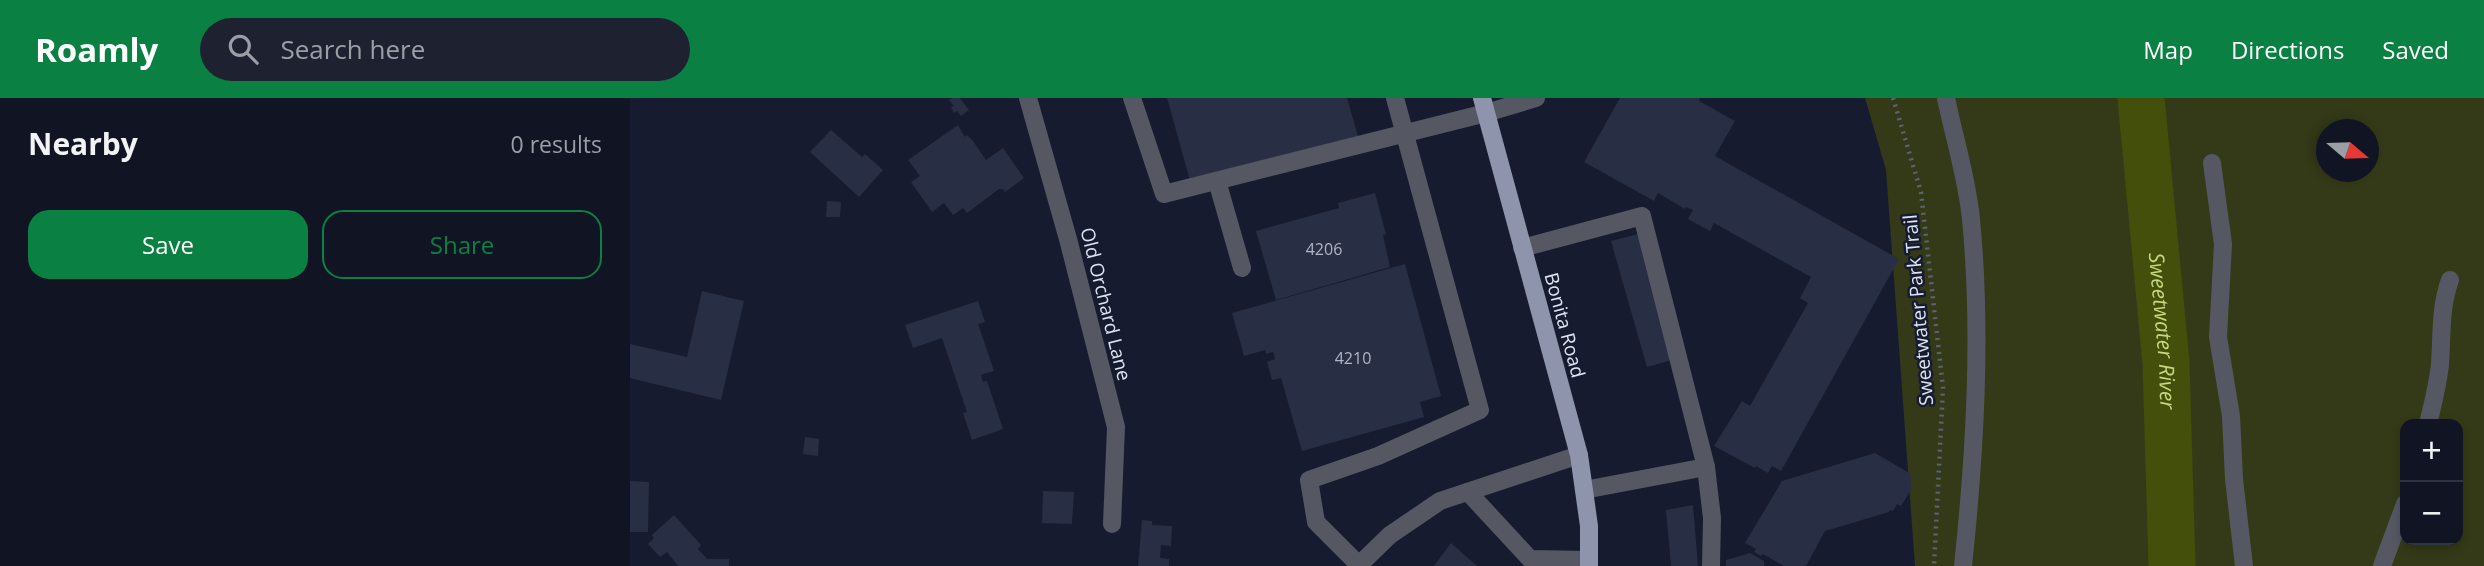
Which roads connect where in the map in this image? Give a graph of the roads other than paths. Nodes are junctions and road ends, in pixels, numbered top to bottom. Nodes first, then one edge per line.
1 (1028, 98) edge
2 (1132, 98) edge
3 (1395, 98) edge
4 (1535, 98) edge
5 (1946, 98) edge
6 (1484, 106) edge
7 (1405, 133) junction
8 (2212, 163) dead end
9 (1217, 181) junction
10 (1522, 248) junction
11 (1242, 268) dead end
12 (2450, 280) dead end
13 (2429, 419) edge
14 (1579, 454) junction
15 (1706, 467) junction
16 (1584, 490) junction
17 (1468, 492) junction
18 (2400, 517) edge
19 (1112, 524) dead end
20 (1589, 563) edge
21 (1359, 565) edge
22 (1711, 566) edge
23 (1963, 566) edge
24 (2244, 566) edge
25 (2382, 566) edge

1 - 19 street, Old Orchard Lane
2 - 9 street
3 - 7 street
4 - 6 street
5 - 23 street
6 - 7 street
6 - 10 main road, Bonita Road
7 - 9 street
7 - 21 street
8 - 24 street
9 - 11 street
10 - 14 main road, Bonita Road
10 - 15 street
12 - 13 street
14 - 16 main road, Bonita Road
14 - 17 street
15 - 16 street
15 - 22 street
16 - 20 main road, Bonita Road
17 - 20 street
17 - 21 street
18 - 25 street

